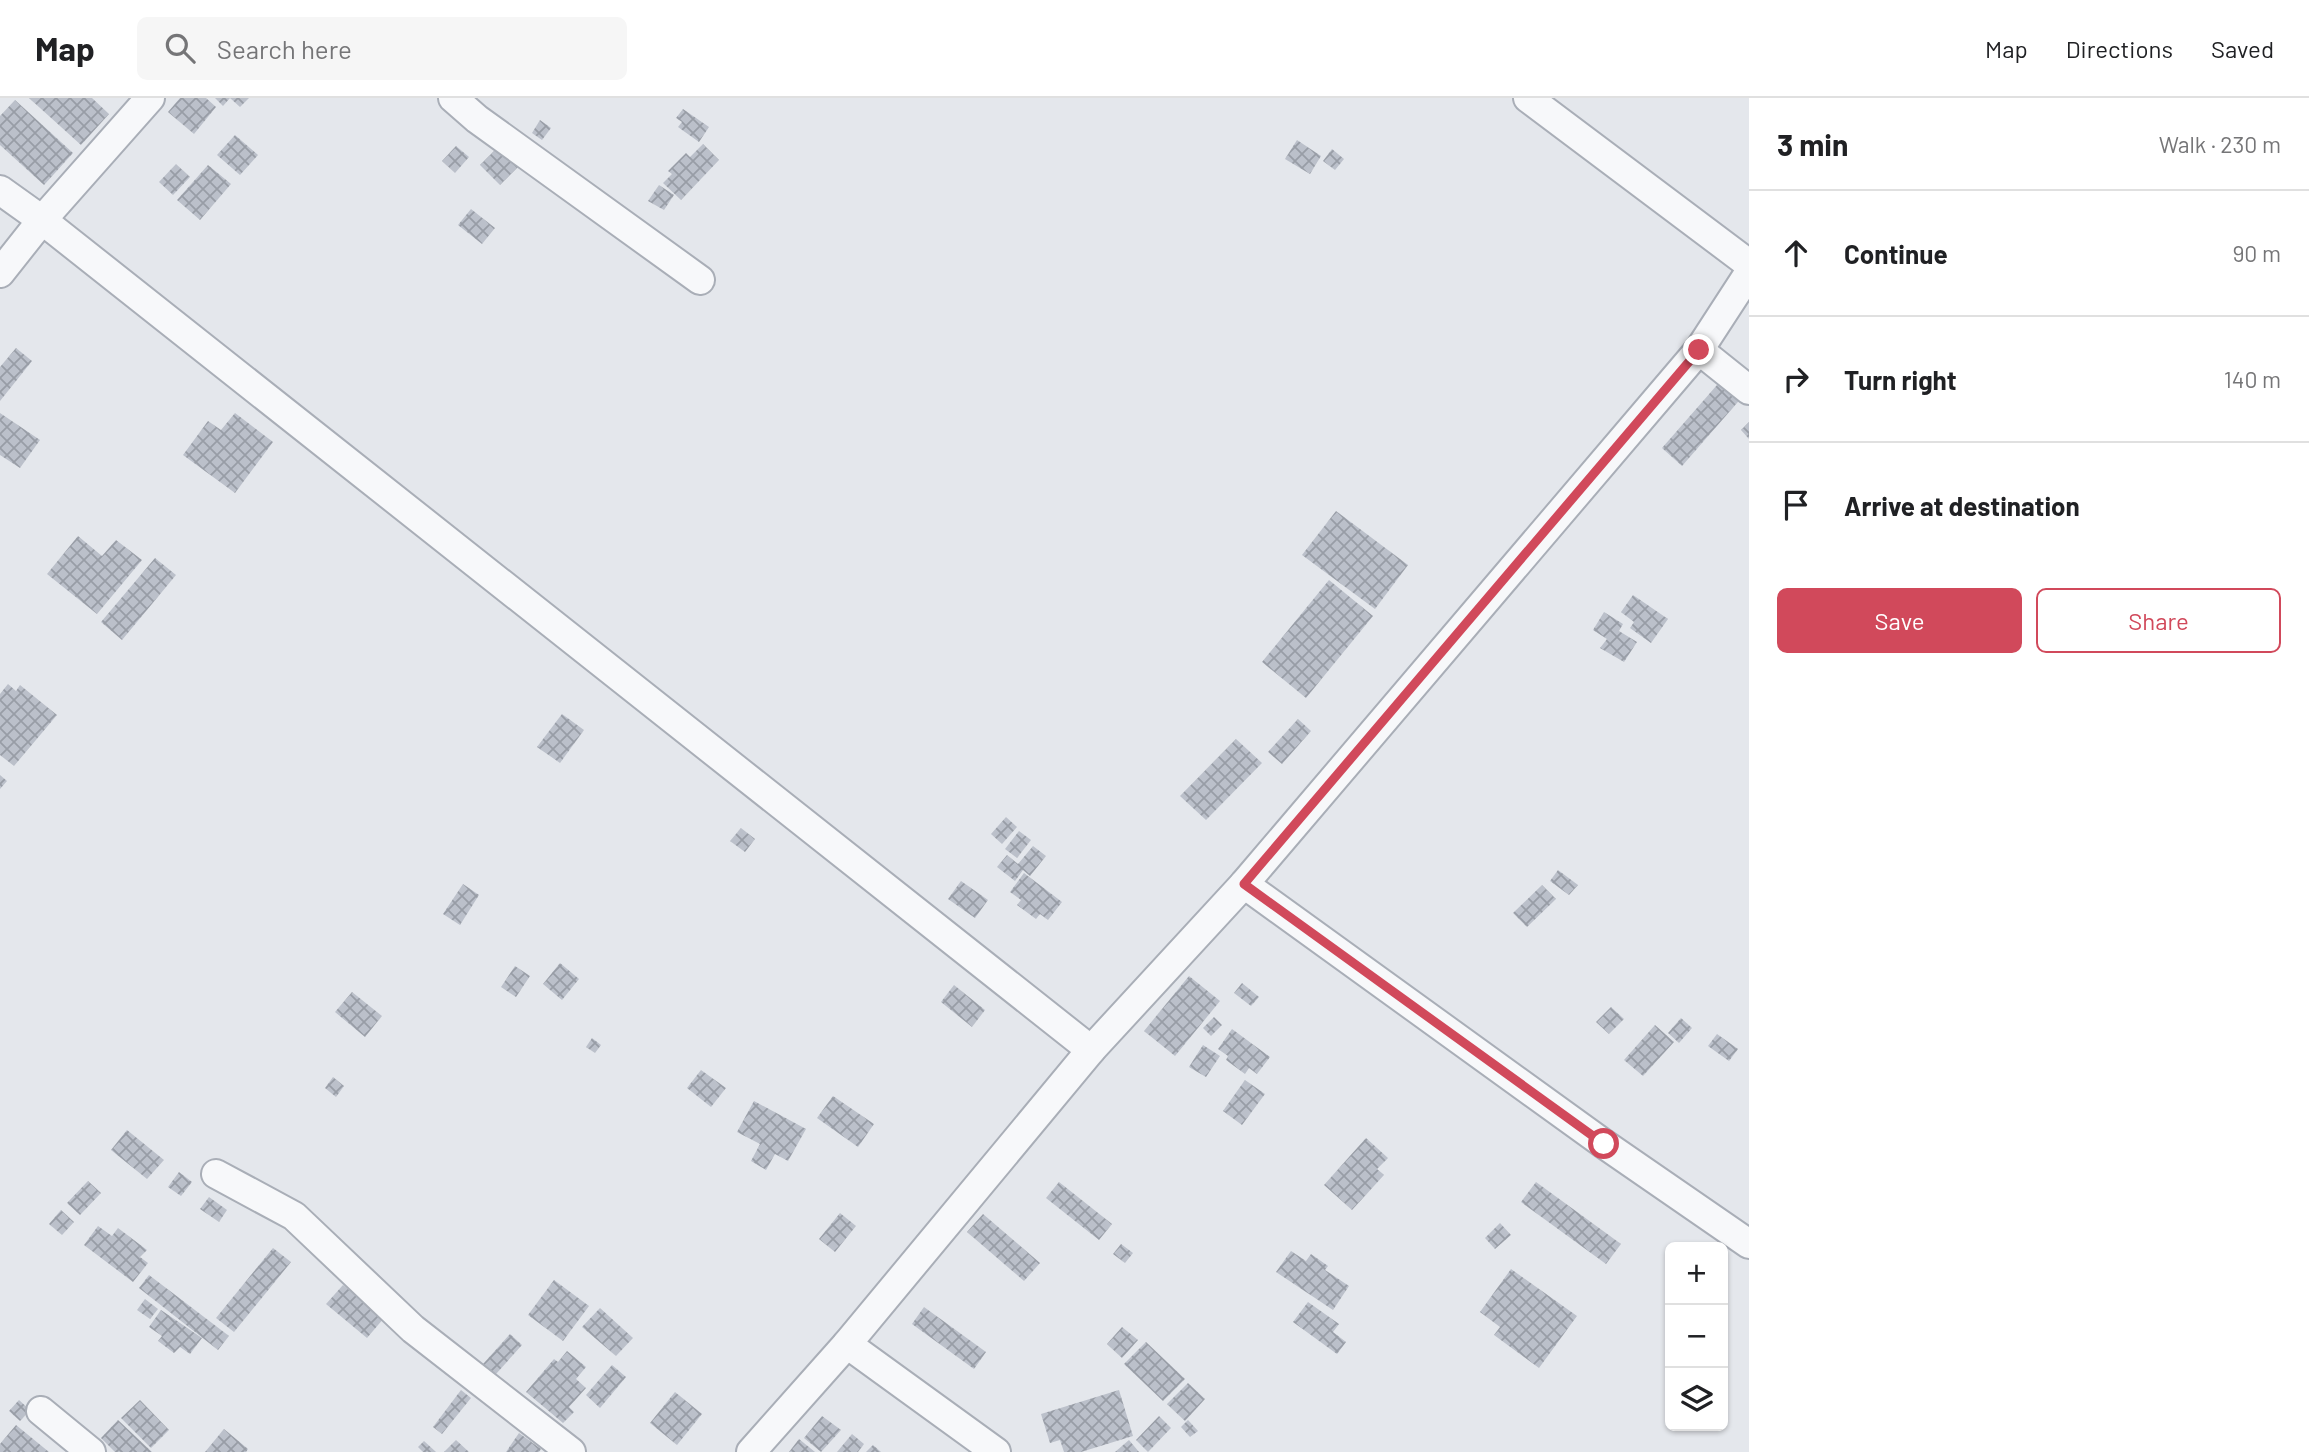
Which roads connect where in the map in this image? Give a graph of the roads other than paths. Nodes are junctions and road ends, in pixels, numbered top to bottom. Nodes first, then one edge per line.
1 (150, 98) edge
2 (453, 98) edge
3 (1528, 98) edge
4 (0, 190) edge
5 (42, 220) junction
6 (1749, 264) edge
7 (0, 273) edge
8 (1749, 273) edge
9 (700, 280) dead end
10 (1699, 350) junction
11 (1749, 390) edge
12 (1244, 884) junction
13 (1091, 1050) junction
14 (216, 1174) dead end
15 (1749, 1244) edge
16 (847, 1343) junction
17 (41, 1411) dead end
18 (90, 1452) edge
19 (571, 1452) edge
20 (751, 1452) edge
21 (996, 1452) edge

1 - 5 street
2 - 9 street
3 - 6 street
4 - 5 street
5 - 7 street
5 - 13 street
8 - 10 street
10 - 11 street
10 - 12 street
12 - 13 street
12 - 15 street
13 - 16 street
14 - 19 street
16 - 20 street
16 - 21 street
17 - 18 street

